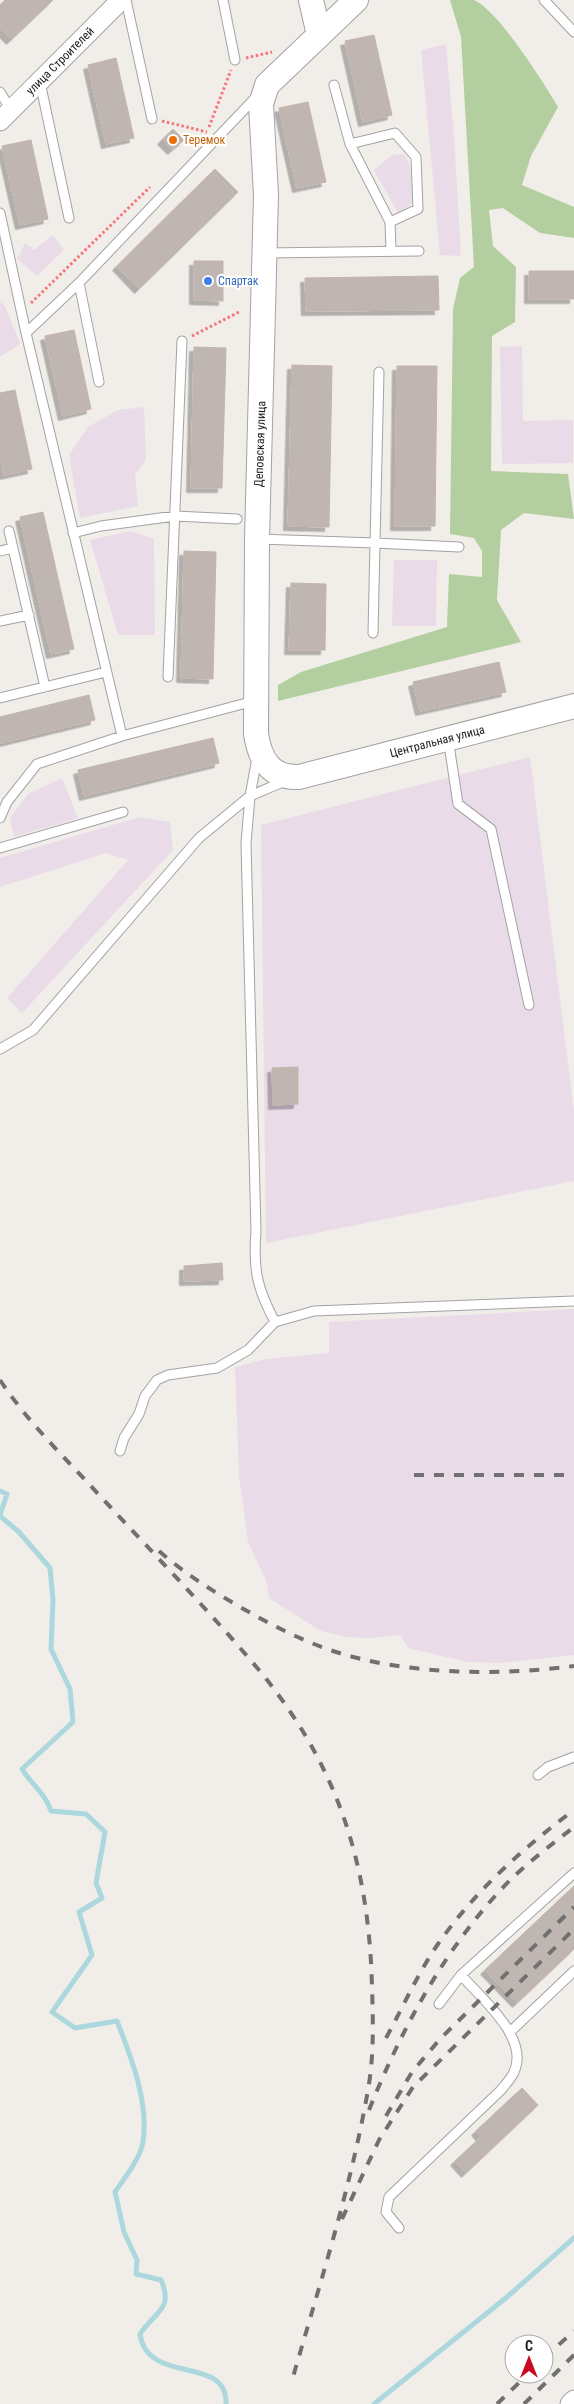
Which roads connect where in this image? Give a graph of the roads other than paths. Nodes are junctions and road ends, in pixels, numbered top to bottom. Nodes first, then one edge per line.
1 (121, 0) edge
2 (126, 0) edge
3 (223, 0) edge
4 (311, 0) edge
5 (356, 0) edge
6 (544, 0) edge
7 (574, 32) edge
8 (319, 35) junction
9 (235, 60) road end
10 (40, 81) junction
11 (267, 85) junction
12 (334, 85) dead end
13 (0, 92) edge
14 (5, 116) edge
15 (152, 119) road end
16 (350, 144) junction
17 (0, 213) edge
18 (69, 218) dead end
19 (390, 222) junction
20 (391, 251) junction
21 (419, 251) dead end
22 (264, 253) junction
23 (79, 283) junction
24 (26, 333) junction
25 (182, 341) road end
26 (379, 372) dead end
27 (100, 382) dead end
28 (175, 516) junction
29 (237, 519) dead end
30 (9, 531) dead end
31 (74, 533) junction
32 (257, 539) junction
33 (375, 543) junction
34 (459, 547) dead end
35 (13, 548) junction
36 (0, 551) edge
37 (29, 615) junction
38 (0, 621) edge
39 (373, 633) dead end
40 (106, 672) junction
41 (168, 676) dead end
42 (45, 687) junction
43 (0, 698) edge
44 (257, 700) junction
45 (574, 706) edge
46 (122, 736) junction
47 (448, 738) junction
48 (258, 747) junction
49 (300, 777) junction
50 (250, 796) junction
51 (123, 812) dead end
52 (0, 818) edge
53 (0, 848) edge
54 (529, 1005) dead end
55 (0, 1049) edge
56 (574, 1301) edge
57 (275, 1322) junction
58 (120, 1451) dead end
59 (574, 1757) edge
60 (538, 1774) dead end
61 (574, 1873) edge
62 (574, 1971) edge
63 (461, 1975) junction
64 (439, 2004) dead end
65 (511, 2031) junction
66 (399, 2228) dead end
67 (574, 2400) edge
68 (570, 2404) edge

1 - 10 street, улица Строителей
2 - 15 lane
3 - 9 lane
4 - 8 street
5 - 8 street
6 - 7 lane
8 - 11 street
10 - 14 street, улица Строителей
10 - 18 lane
11 - 22 street, Деповская улица
11 - 23 lane
12 - 16 lane
13 - 14 lane
16 - 19 lane
16 - 19 lane
17 - 24 lane
19 - 20 lane
20 - 21 lane
20 - 22 lane
22 - 32 street, Деповская улица
23 - 24 lane
23 - 27 lane
24 - 31 lane
25 - 28 lane
26 - 33 lane
28 - 29 lane
28 - 31 lane
28 - 41 lane
30 - 35 lane
31 - 40 lane
32 - 33 lane
32 - 44 street, Деповская улица
33 - 34 lane
33 - 39 lane
35 - 36 lane
35 - 37 lane
37 - 38 lane
37 - 42 lane
40 - 42 lane
40 - 46 lane
42 - 43 lane
44 - 46 lane
44 - 48 street, Деповская улица
45 - 47 street, Центральная улица
46 - 52 lane
47 - 49 street, Центральная улица
47 - 54 lane
48 - 49 street
48 - 50 lane
49 - 50 lane
50 - 55 lane
50 - 57 lane
51 - 53 lane
56 - 57 lane
57 - 58 lane
59 - 60 lane
61 - 63 lane
62 - 65 lane
63 - 64 lane
63 - 65 lane
65 - 66 lane
67 - 68 street

